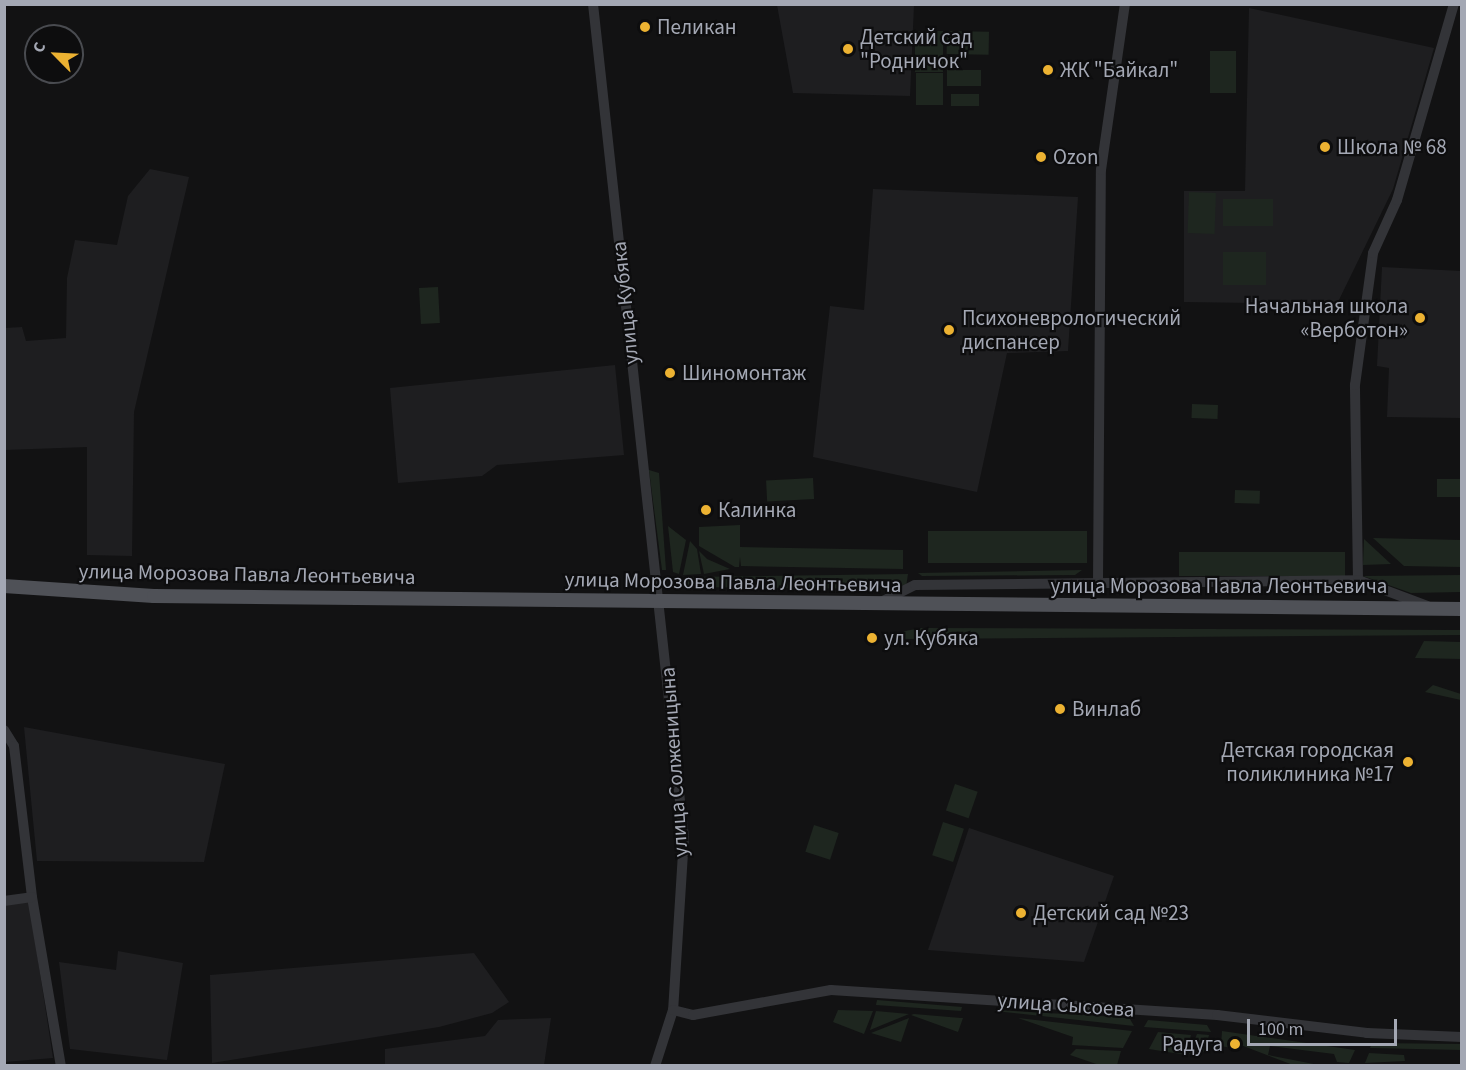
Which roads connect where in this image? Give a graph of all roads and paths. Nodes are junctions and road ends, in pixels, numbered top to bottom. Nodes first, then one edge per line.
1 (593, 4) edge
2 (1125, 4) edge
3 (1454, 4) edge
4 (1358, 580) junction
5 (1098, 582) junction
6 (4, 585) edge
7 (659, 601) junction
8 (876, 605) junction
9 (1433, 608) junction
10 (1461, 609) edge
11 (4, 730) edge
12 (32, 897) junction
13 (4, 901) edge
14 (673, 1010) junction
15 (1461, 1036) edge
16 (61, 1065) edge
17 (655, 1065) edge

1 - 7 street, улица Кубяка
2 - 5 street
3 - 4 street
4 - 5 street
4 - 9 street
5 - 8 street
6 - 7 main road, улица Морозова Павла Леонтьевича
7 - 8 main road, улица Морозова Павла Леонтьевича
7 - 14 street, улица Солженицына
8 - 9 main road, улица Морозова Павла Леонтьевича
9 - 10 main road, улица Морозова Павла Леонтьевича
11 - 12 street
12 - 13 street
12 - 16 street
14 - 15 street, улица Сысоева
14 - 17 street, улица Солженицына

